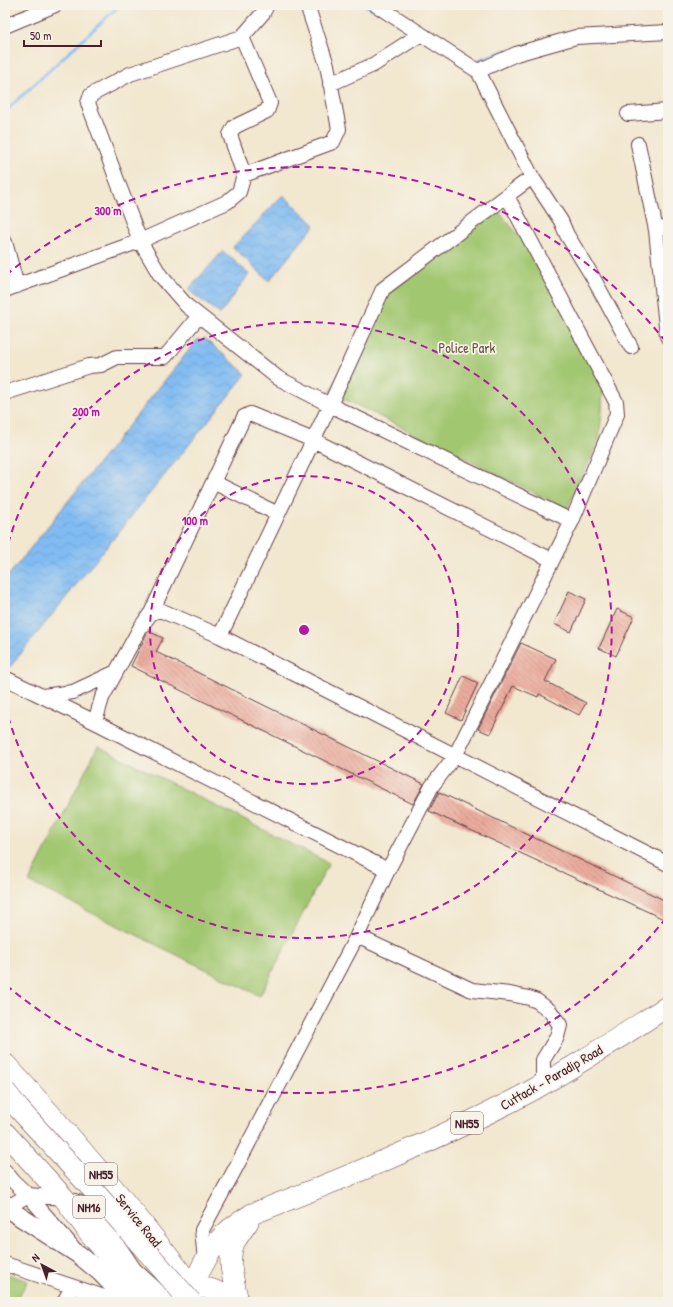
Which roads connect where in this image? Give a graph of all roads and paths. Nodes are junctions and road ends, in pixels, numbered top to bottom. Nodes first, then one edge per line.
1 (55, 5) edge
2 (267, 5) edge
3 (307, 5) edge
4 (379, 6) edge
5 (5, 26) edge
6 (668, 32) edge
7 (421, 34) junction
8 (242, 37) junction
9 (478, 70) junction
10 (330, 84) junction
11 (668, 111) edge
12 (628, 114) dead end
13 (638, 144) dead end
14 (244, 175) junction
15 (532, 177) junction
16 (507, 196) junction
17 (662, 229) edge
18 (140, 241) junction
19 (5, 242) edge
20 (11, 288) edge
21 (665, 290) edge
22 (199, 316) junction
23 (667, 336) dead end
24 (631, 347) dead end
25 (5, 393) edge
26 (330, 404) junction
27 (313, 440) junction
28 (213, 482) junction
29 (278, 514) junction
30 (572, 521) junction
31 (552, 560) junction
32 (151, 613) junction
33 (220, 636) junction
34 (116, 672) junction
35 (5, 678) edge
36 (43, 696) junction
37 (95, 722) junction
38 (455, 756) junction
39 (668, 864) edge
40 (388, 870) junction
41 (357, 936) junction
42 (668, 1006) edge
43 (5, 1064) edge
44 (543, 1083) junction
45 (5, 1091) edge
46 (5, 1113) edge
47 (5, 1133) edge
48 (5, 1171) edge
49 (28, 1194) junction
50 (64, 1198) junction
51 (5, 1206) edge
52 (252, 1214) junction
53 (78, 1254) junction
54 (205, 1260) junction
55 (5, 1264) edge
56 (72, 1287) junction
57 (191, 1295) edge
58 (169, 1301) edge
59 (64, 1302) edge
60 (119, 1302) edge
61 (129, 1302) edge
62 (147, 1302) edge
63 (232, 1302) edge
64 (238, 1302) edge

1 - 5 street
2 - 8 street
3 - 10 street
4 - 7 street
6 - 9 street
7 - 9 street
7 - 10 street
8 - 14 street
8 - 18 street
9 - 15 street
10 - 14 street
11 - 12 street
13 - 17 street
14 - 18 street
15 - 16 street
15 - 24 street
16 - 26 street
16 - 30 street
17 - 21 street
18 - 20 street
18 - 22 street
19 - 20 street
21 - 23 street
22 - 25 street
22 - 26 street
26 - 27 street
26 - 30 street
27 - 28 street
27 - 29 street
27 - 31 street
28 - 29 street
28 - 32 street
29 - 33 street
30 - 31 street
31 - 38 street
32 - 33 street
32 - 34 street
33 - 38 street
34 - 36 street
34 - 37 street
35 - 36 street
36 - 37 street
37 - 40 street
38 - 39 street
38 - 40 street
40 - 41 street
41 - 44 street
41 - 54 street
42 - 44 highway, Cuttack - Paradip Road / NH55
43 - 57 highway, Service Road / NH55
44 - 52 highway, Cuttack - Paradip Road / NH55
45 - 57 highway, NH16, bridge
46 - 58 highway, NH16
47 - 50 highway
48 - 49 street
49 - 50 street
49 - 51 street
49 - 53 street
50 - 58 street
50 - 62 highway
51 - 53 main road
52 - 54 highway, Cuttack - Paradip Road / NH55
52 - 64 highway
53 - 61 main road
54 - 57 highway, Cuttack - Paradip Road / NH55
55 - 56 street
56 - 59 street
56 - 60 street
57 - 58 highway
57 - 63 highway

